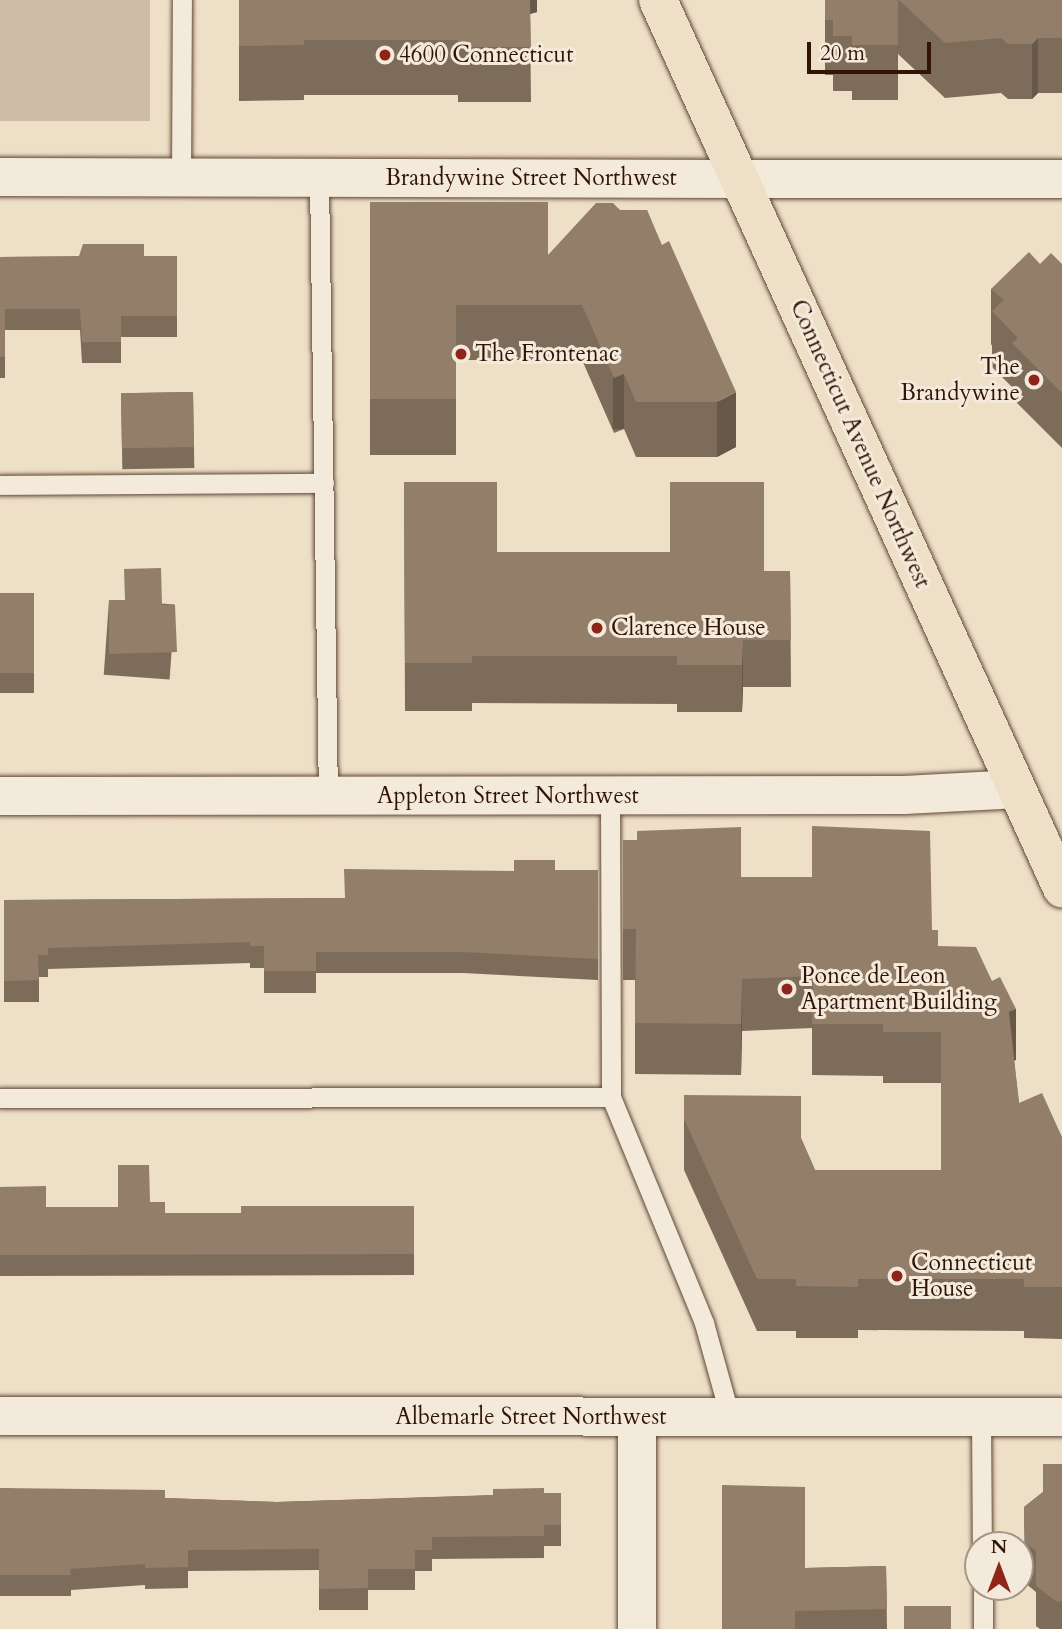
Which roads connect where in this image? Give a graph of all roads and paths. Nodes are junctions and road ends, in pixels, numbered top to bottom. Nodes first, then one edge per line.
1 (183, 0) edge
2 (659, 0) edge
3 (0, 177) edge
4 (181, 177) junction
5 (319, 178) junction
6 (740, 179) junction
7 (1062, 179) edge
8 (324, 483) junction
9 (0, 485) edge
10 (1017, 789) junction
11 (0, 796) edge
12 (328, 796) junction
13 (610, 796) junction
14 (1062, 888) edge
15 (611, 1097) junction
16 (0, 1098) edge
17 (0, 1416) edge
18 (637, 1417) junction
19 (730, 1417) junction
20 (981, 1418) junction
21 (1062, 1418) edge
22 (982, 1531) edge
23 (983, 1601) edge
24 (637, 1629) edge
25 (983, 1629) edge

1 - 4 lane
2 - 6 main road, Connecticut Avenue Northwest
3 - 4 street, Brandywine Street Northwest
4 - 5 street, Brandywine Street Northwest
5 - 6 street, Brandywine Street Northwest
5 - 8 lane
6 - 7 street, Brandywine Street Northwest
6 - 10 main road, Connecticut Avenue Northwest
8 - 9 lane
8 - 12 lane
10 - 13 street, Appleton Street Northwest
10 - 14 main road, Connecticut Avenue Northwest
11 - 12 street, Appleton Street Northwest
12 - 13 street, Appleton Street Northwest
13 - 15 lane
15 - 16 lane
15 - 19 lane
17 - 18 street, Albemarle Street Northwest
18 - 19 street, Albemarle Street Northwest
18 - 24 street
19 - 20 street, Albemarle Street Northwest
20 - 21 street, Albemarle Street Northwest
20 - 22 lane
23 - 25 lane

